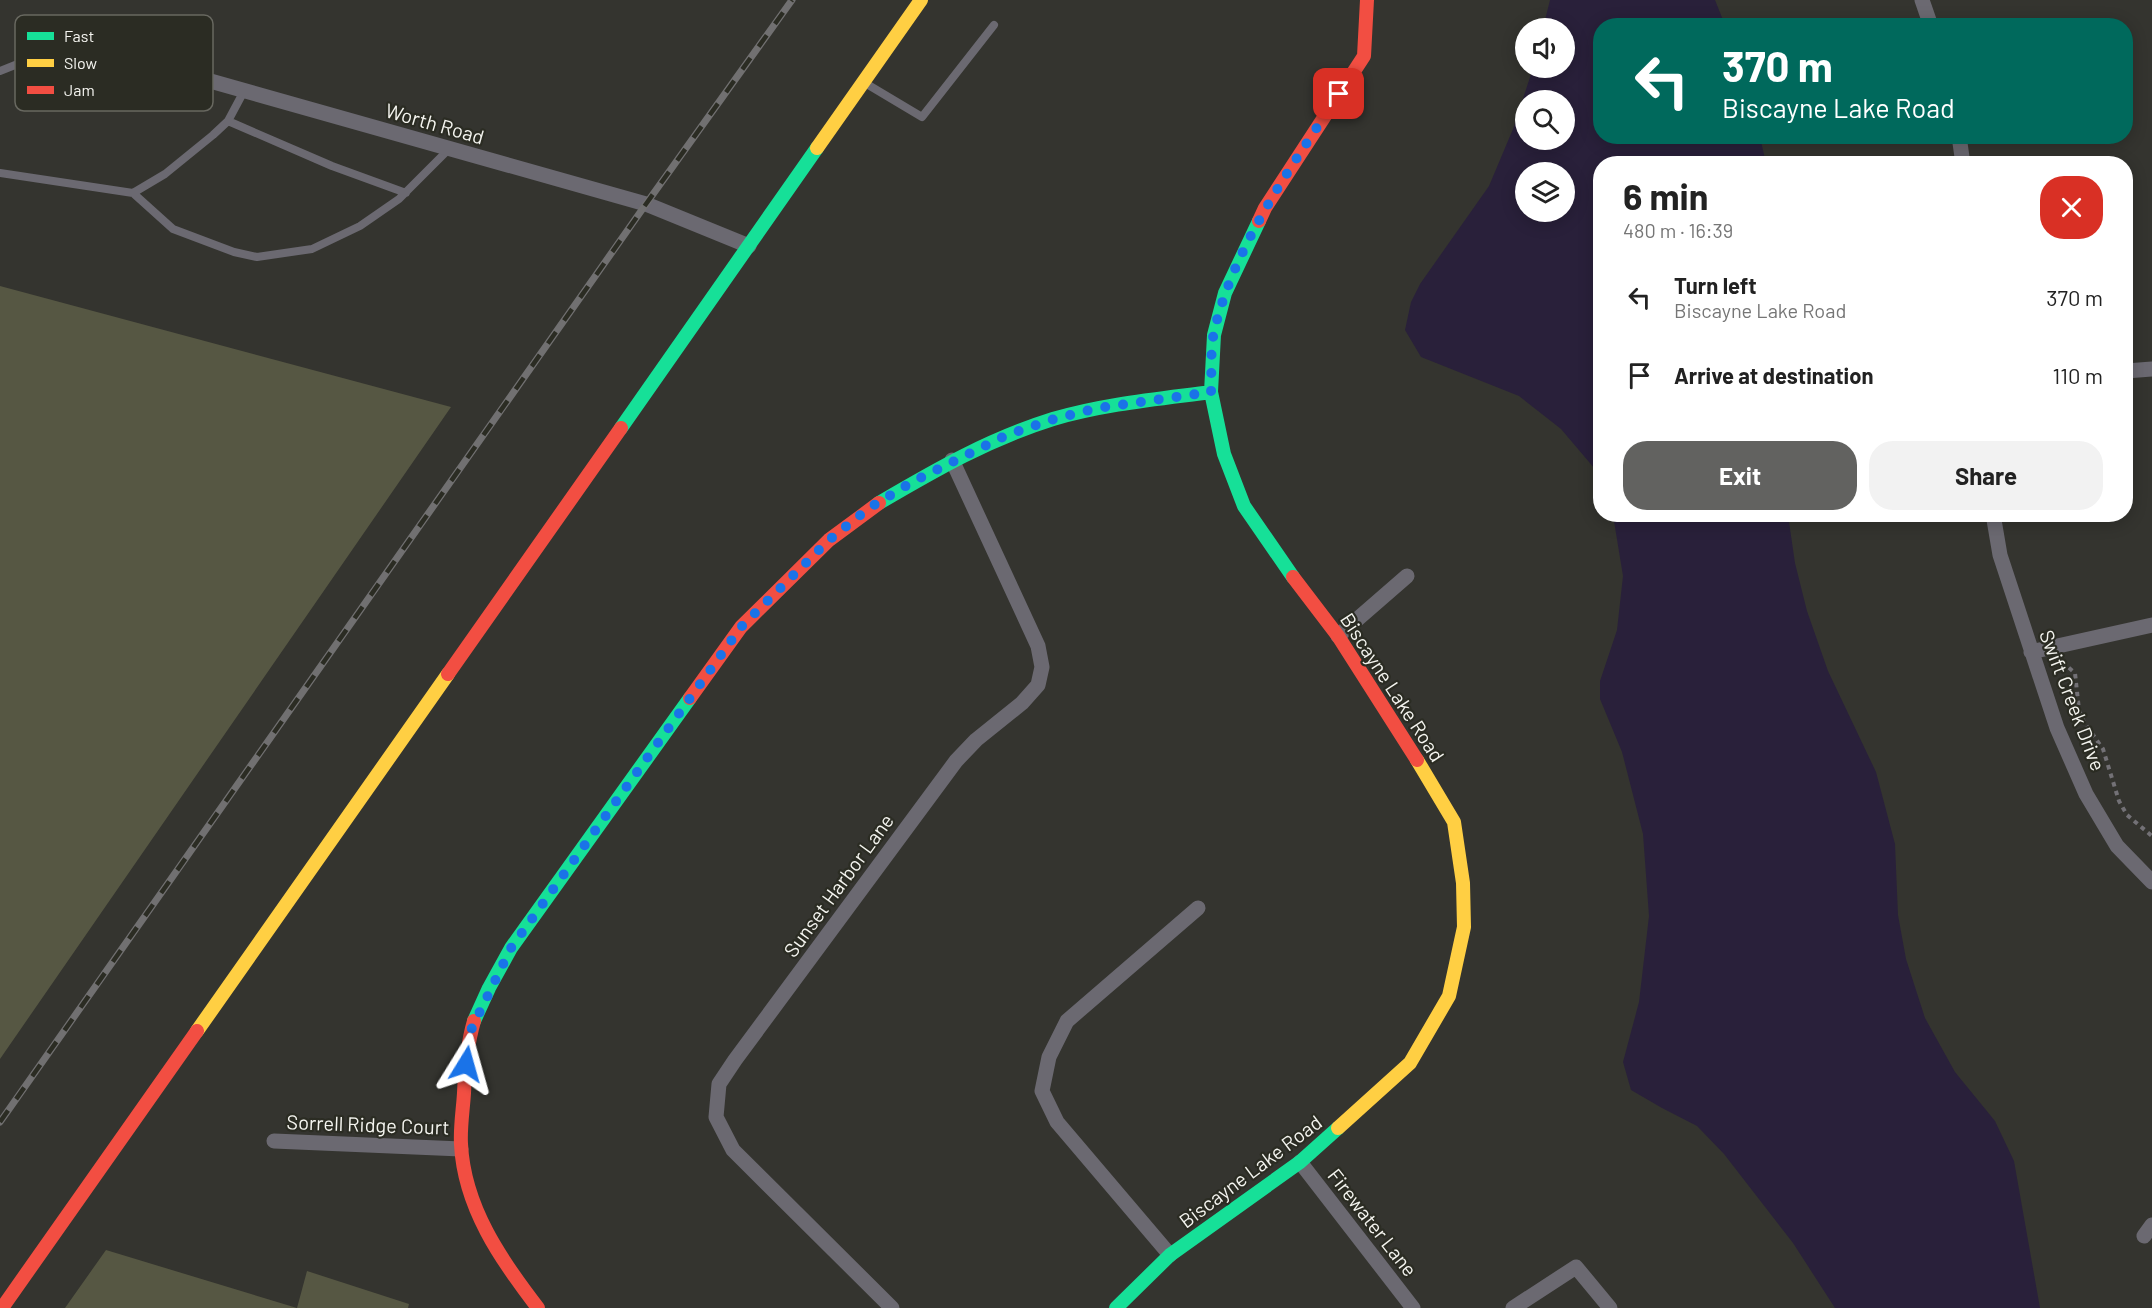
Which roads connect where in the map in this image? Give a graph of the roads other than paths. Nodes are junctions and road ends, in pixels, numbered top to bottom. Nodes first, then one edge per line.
1 (921, 0) edge
2 (1367, 0) edge
3 (1922, 0) edge
4 (1928, 18) edge
5 (994, 25) dead end
6 (15, 65) edge
7 (0, 71) edge
8 (213, 82) edge
9 (864, 82) junction
10 (244, 91) junction
11 (228, 122) junction
12 (449, 149) junction
13 (0, 172) edge
14 (133, 193) junction
15 (406, 193) junction
16 (750, 246) junction
17 (2152, 369) edge
18 (2133, 370) edge
19 (1211, 392) junction
20 (952, 460) junction
21 (1994, 522) edge
22 (1407, 576) dead end
23 (2152, 625) edge
24 (1338, 636) junction
25 (2038, 651) junction
26 (2152, 882) edge
27 (1198, 908) dead end
28 (274, 1141) dead end
29 (461, 1149) junction
30 (1300, 1162) junction
31 (1170, 1255) junction
32 (2, 1308) edge
33 (538, 1308) edge
34 (892, 1308) edge
35 (1116, 1308) edge
36 (1413, 1308) edge
37 (1513, 1308) edge
38 (1610, 1308) edge

1 - 9 street
2 - 19 street, Biscayne Lake Road
3 - 4 street
5 - 9 lane
6 - 7 lane
8 - 10 street, Worth Road
9 - 16 street
10 - 11 lane
10 - 12 street, Worth Road
11 - 14 lane
11 - 15 lane
12 - 15 lane
12 - 16 street, Worth Road
13 - 14 lane
14 - 15 lane
16 - 32 street
17 - 18 street
19 - 20 street
19 - 24 street, Biscayne Lake Road
20 - 29 street
20 - 34 street, Sunset Harbor Lane
21 - 25 street, Swift Creek Drive
22 - 24 street
23 - 25 street
24 - 30 street, Biscayne Lake Road
25 - 26 street, Swift Creek Drive
27 - 31 street
28 - 29 street, Sorrell Ridge Court
29 - 33 street
30 - 31 street, Biscayne Lake Road
30 - 36 street, Firewater Lane
31 - 35 street, Biscayne Lake Road
37 - 38 street

